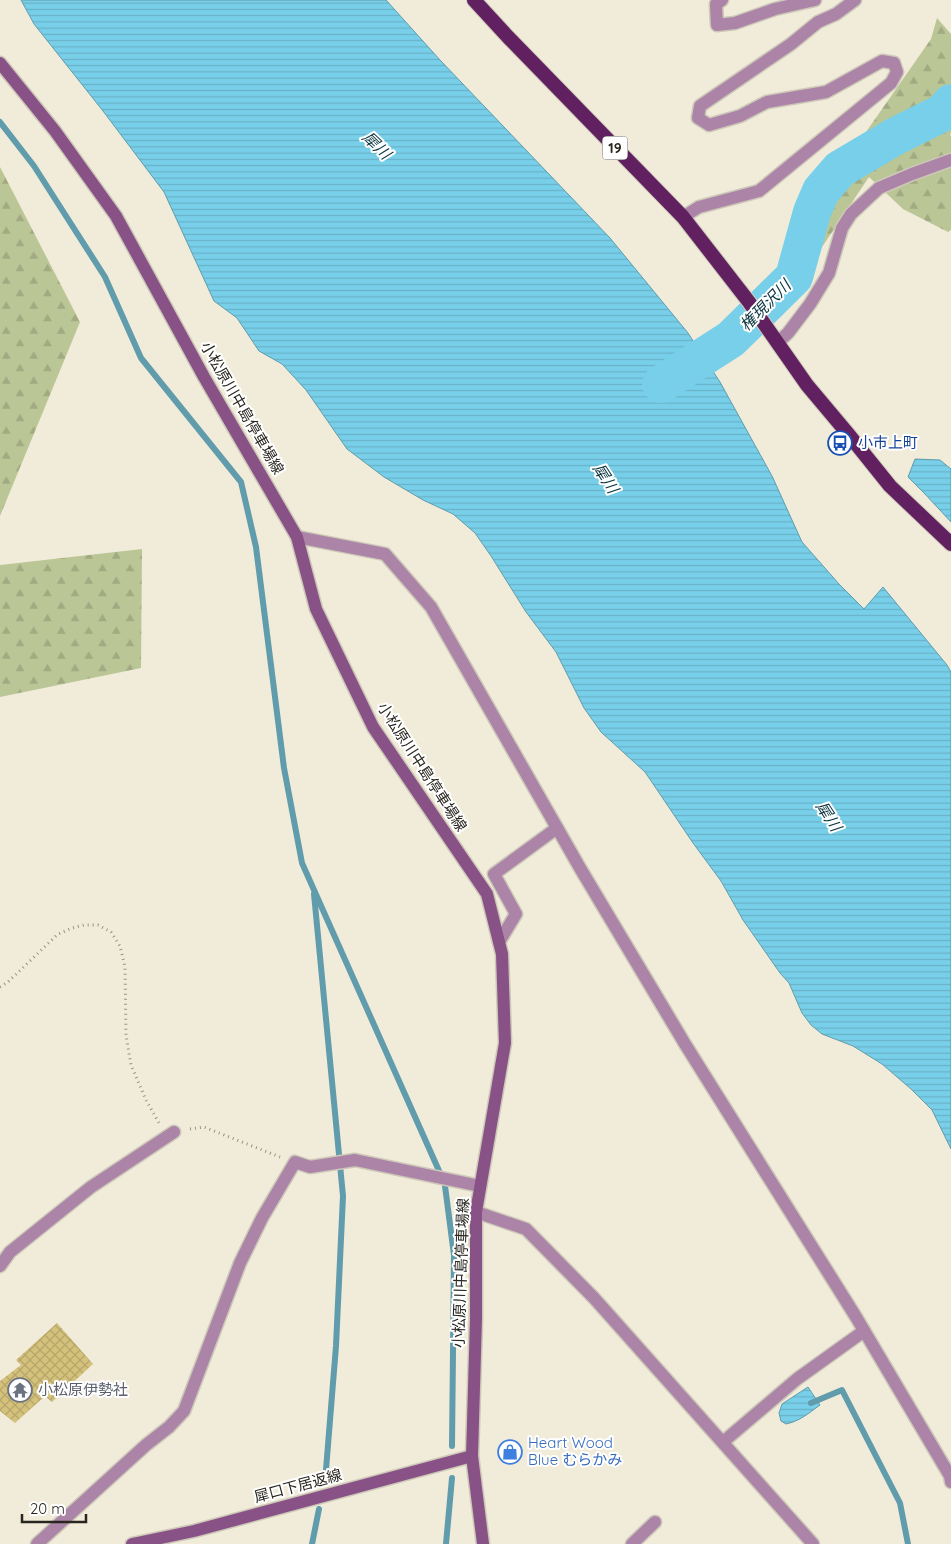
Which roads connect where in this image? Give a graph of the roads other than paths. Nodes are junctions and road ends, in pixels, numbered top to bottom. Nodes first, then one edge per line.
1 (474, 0) edge
2 (722, 0) edge
3 (815, 0) edge
4 (855, 0) edge
5 (0, 63) edge
6 (951, 160) edge
7 (683, 217) junction
8 (777, 343) junction
9 (297, 537) junction
10 (951, 544) edge
11 (557, 828) junction
12 (498, 942) junction
13 (174, 1132) road end
14 (480, 1186) junction
15 (476, 1212) junction
16 (0, 1266) edge
17 (864, 1331) junction
18 (723, 1442) junction
19 (472, 1456) junction
20 (951, 1482) edge
21 (655, 1522) dead end
22 (37, 1544) edge
23 (132, 1544) edge
24 (483, 1544) edge
25 (632, 1544) edge
26 (813, 1544) edge

1 - 7 highway, 19
2 - 3 street
4 - 7 street
5 - 9 main road, 小松原川中島停車場線
6 - 8 street
7 - 8 highway, 19
8 - 10 highway, 19
9 - 11 street
9 - 12 main road, 小松原川中島停車場線
11 - 12 street
11 - 17 street
12 - 14 main road, 小松原川中島停車場線
13 - 16 street
14 - 15 main road, 小松原川中島停車場線
14 - 22 street
15 - 18 street
15 - 19 main road, 小松原川中島停車場線
17 - 18 street
17 - 20 street
18 - 26 street
19 - 23 main road, 犀口下居返線
19 - 24 main road, 小松原川中島停車場線
21 - 25 street

